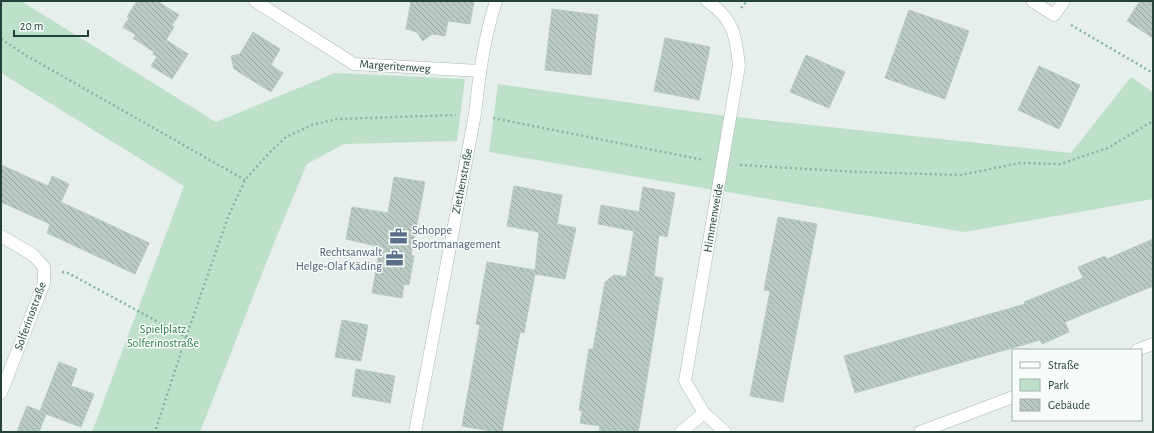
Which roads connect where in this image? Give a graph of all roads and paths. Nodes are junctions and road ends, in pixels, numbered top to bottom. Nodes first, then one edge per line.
1 (255, 1) edge
2 (496, 1) edge
3 (707, 1) edge
4 (1032, 1) edge
5 (1064, 1) edge
6 (1054, 15) junction
7 (1, 39) edge
8 (480, 71) junction
9 (1153, 73) edge
10 (475, 114) junction
11 (1153, 120) edge
12 (722, 164) junction
13 (245, 180) junction
14 (1, 236) edge
15 (44, 267) junction
16 (186, 337) junction
17 (1153, 344) edge
18 (1140, 349) edge
19 (1, 393) edge
20 (1012, 397) edge
21 (704, 413) junction
22 (155, 432) edge
23 (415, 432) edge
24 (681, 432) edge
25 (725, 432) edge
26 (920, 432) edge

1 - 8 street, Margeritenweg
2 - 8 street, Ziethenstraße
3 - 12 street, Himmenweide
4 - 6 street
5 - 6 street
6 - 9 path
7 - 13 path
8 - 10 street, Ziethenstraße
10 - 12 path
10 - 13 path
10 - 23 street, Ziethenstraße
11 - 12 path
12 - 21 street, Himmenweide
13 - 16 path
14 - 15 street, Solferinostraße
15 - 16 path
15 - 19 street, Solferinostraße
16 - 22 path
17 - 18 street
20 - 26 street
21 - 24 street
21 - 25 street, Himmenweide

